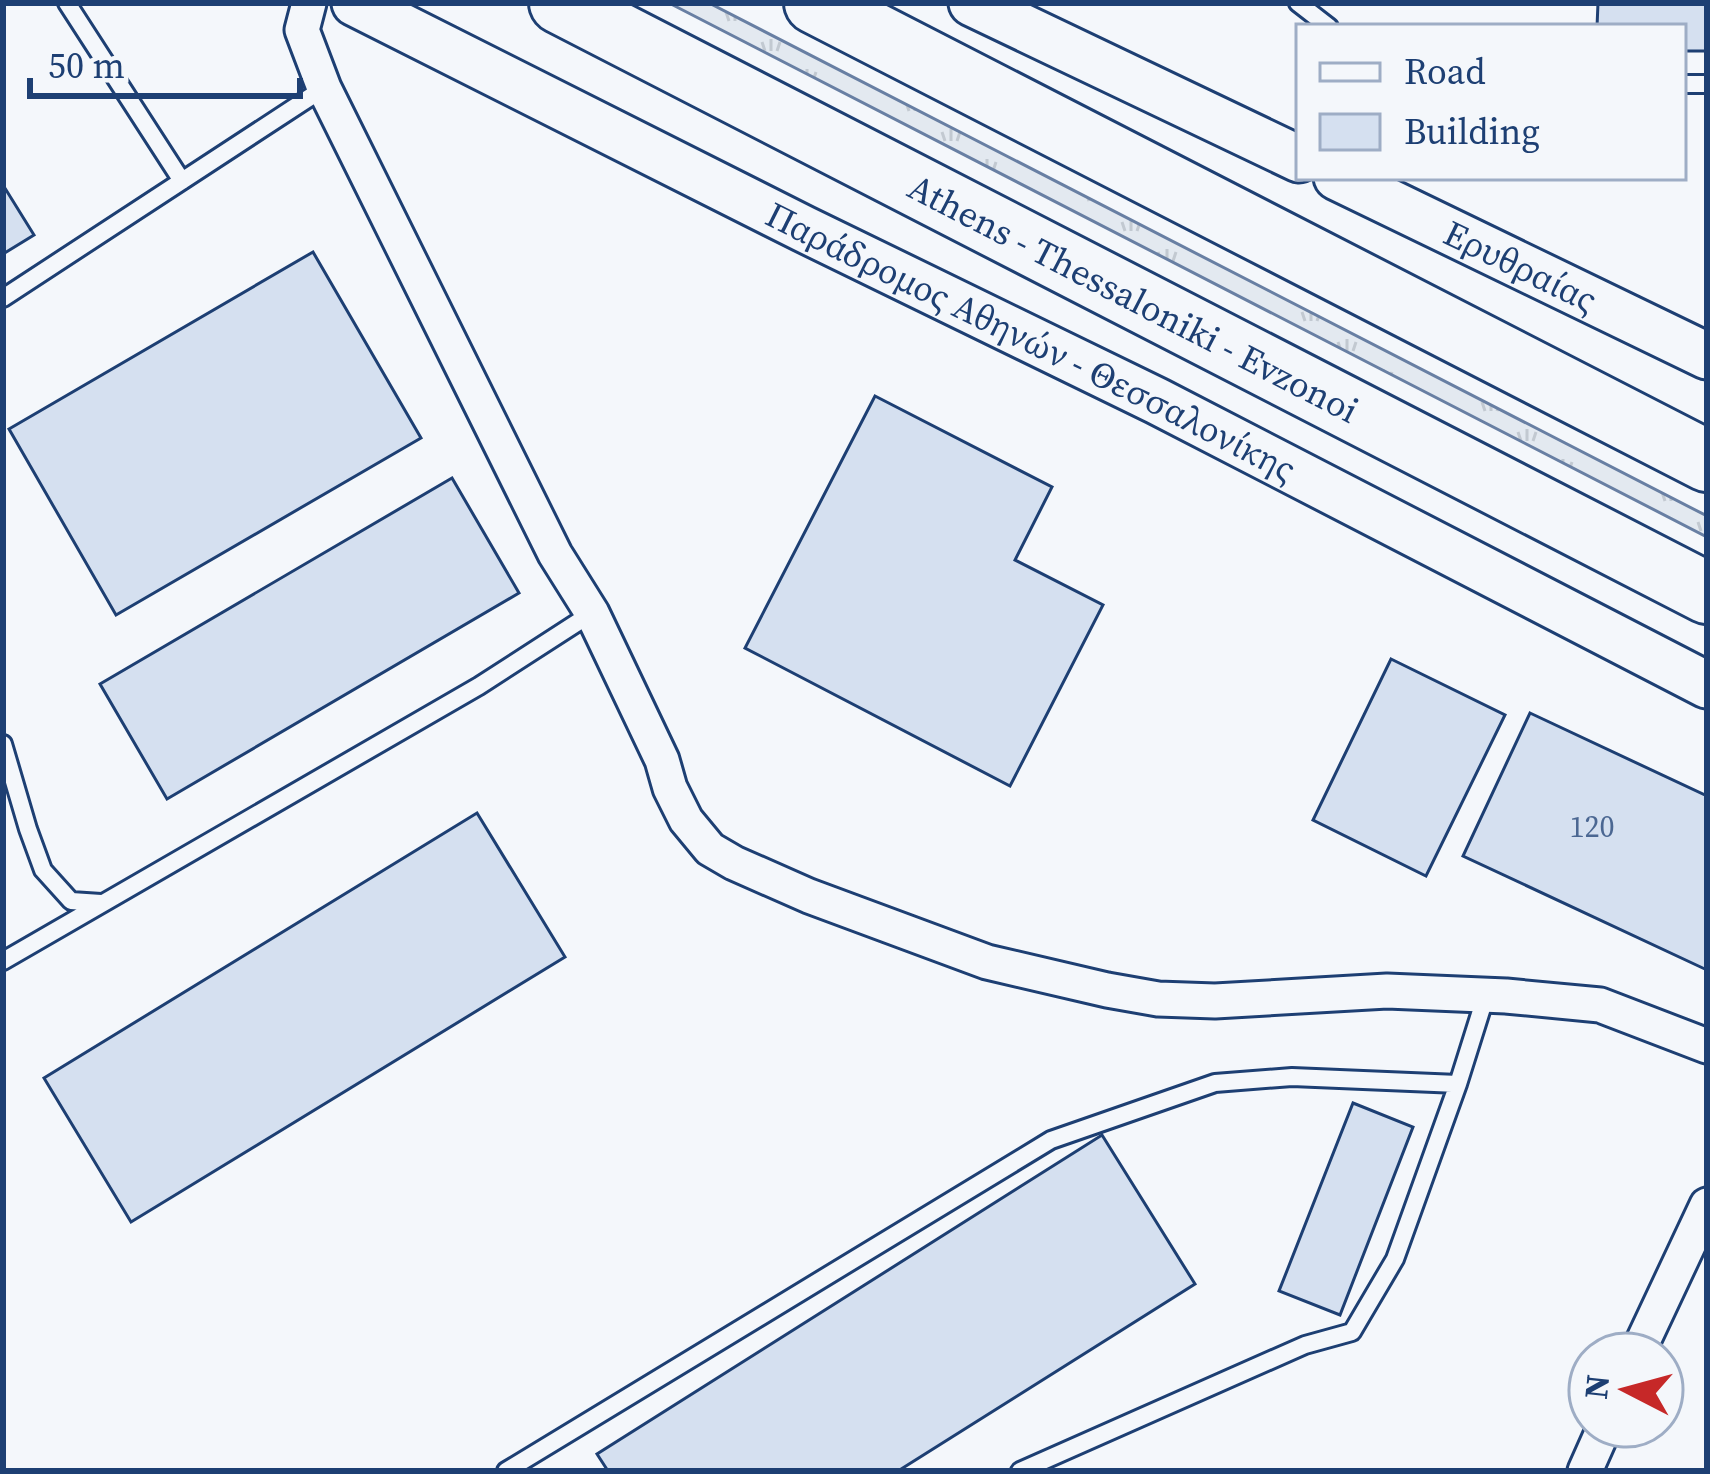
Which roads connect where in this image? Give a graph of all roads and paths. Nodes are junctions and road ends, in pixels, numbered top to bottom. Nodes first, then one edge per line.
1 (68, 3) edge
2 (309, 3) edge
3 (355, 3) edge
4 (560, 3) edge
5 (815, 3) edge
6 (972, 3) edge
7 (1298, 3) edge
8 (1325, 24) edge
9 (324, 88) junction
10 (1296, 158) edge
11 (1343, 180) edge
12 (182, 181) junction
13 (3, 298) edge
14 (1707, 356) edge
15 (1707, 461) edge
16 (1707, 592) edge
17 (592, 613) junction
18 (1707, 685) edge
19 (3, 743) edge
20 (102, 904) junction
21 (3, 961) edge
22 (1486, 995) junction
23 (1707, 1046) edge
24 (1458, 1084) junction
25 (1707, 1205) edge
26 (1648, 1330) edge
27 (506, 1471) edge
28 (1020, 1471) edge

1 - 12 lane
2 - 9 street
3 - 18 main road, Παράδρομος Αθηνών - Θεσσαλονίκης
4 - 16 highway, Athens - Thessaloniki - Evzonoi
5 - 15 highway
6 - 10 main road
7 - 8 lane
9 - 12 lane
9 - 17 street
11 - 14 main road, Ερυθραίας
12 - 13 lane
17 - 20 lane
17 - 22 street
19 - 20 lane
20 - 21 lane
22 - 23 street
22 - 24 lane
24 - 27 lane
24 - 28 lane
25 - 26 street

